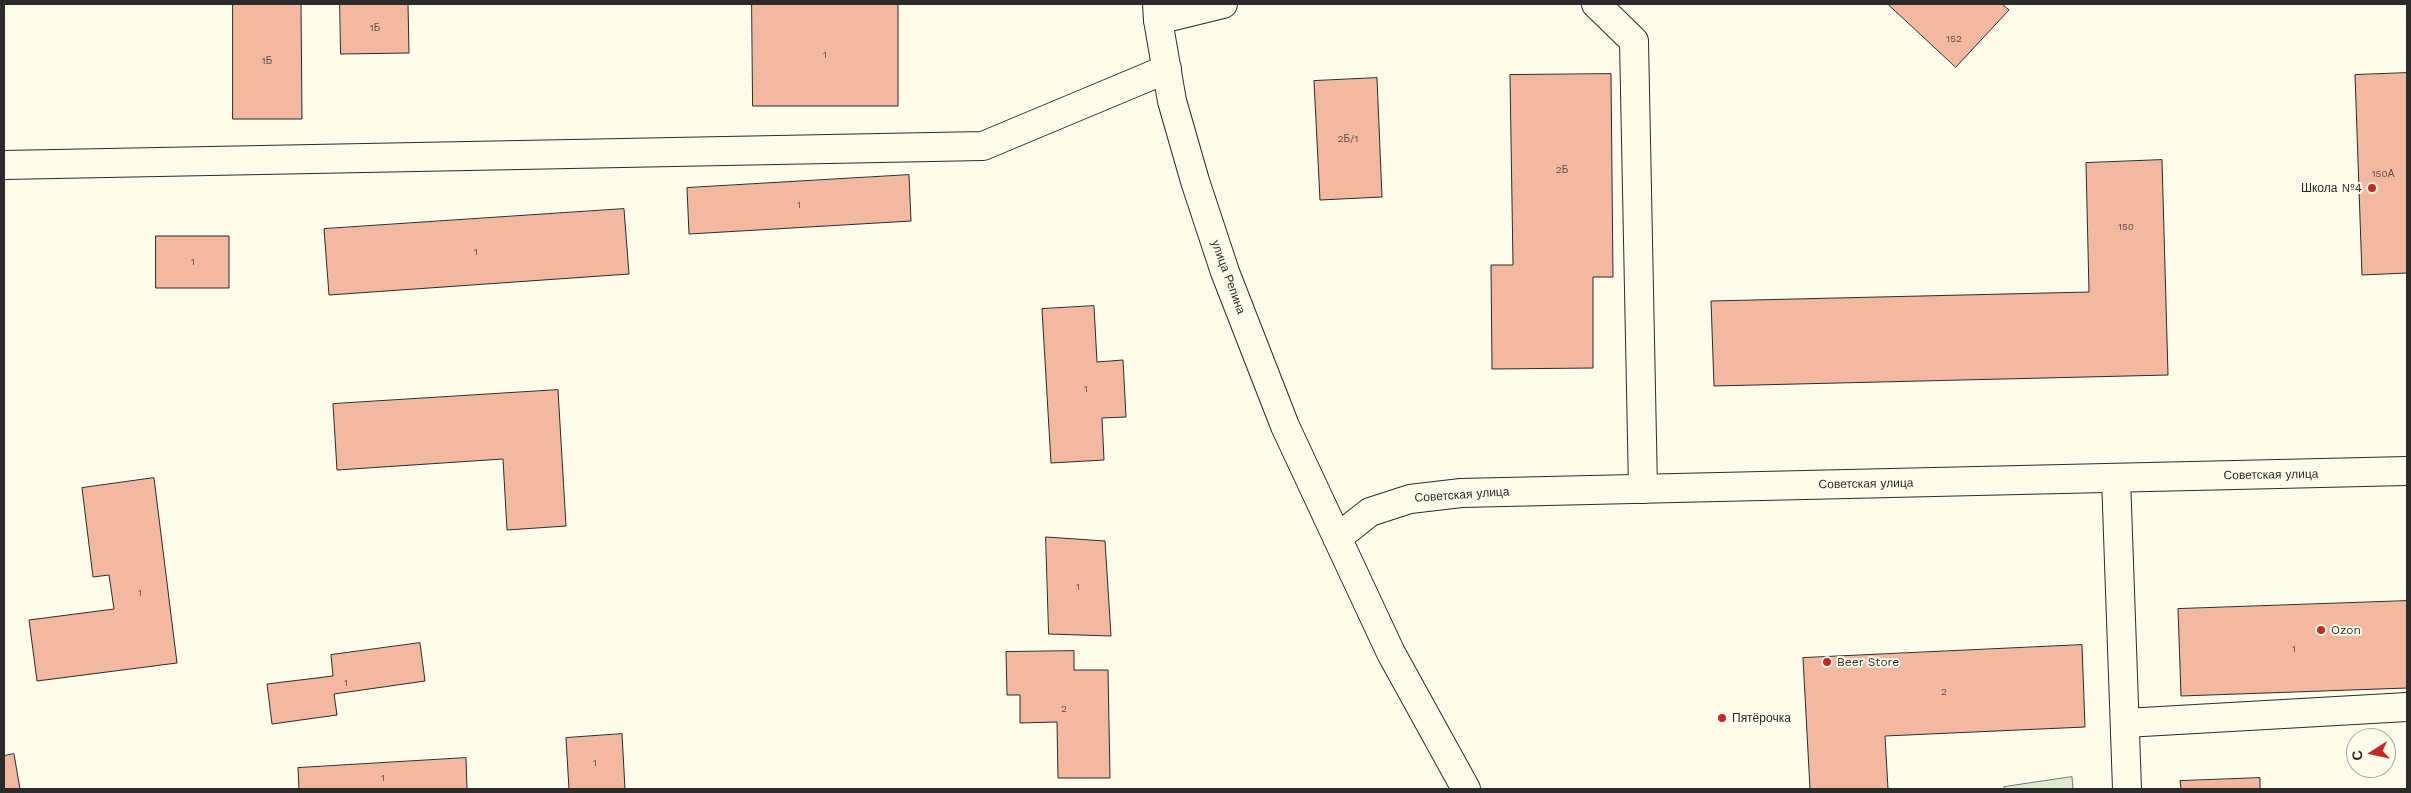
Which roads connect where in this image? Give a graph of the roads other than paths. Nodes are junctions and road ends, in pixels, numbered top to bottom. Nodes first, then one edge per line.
1 (1223, 4) edge
2 (1596, 4) edge
3 (1158, 12) edge
4 (1167, 69) junction
5 (4, 166) edge
6 (2407, 471) edge
7 (2116, 478) junction
8 (1642, 489) junction
9 (1337, 538) junction
10 (2407, 707) edge
11 (2125, 723) junction
12 (1466, 789) edge
13 (2127, 789) edge

1 - 3 main road
2 - 8 main road
3 - 4 main road, улица Репина
4 - 5 main road
4 - 9 main road, улица Репина
6 - 7 main road, Советская улица
7 - 8 main road, Советская улица
7 - 11 main road
8 - 9 main road, Советская улица
9 - 12 main road, улица Репина
10 - 11 main road
11 - 13 main road

